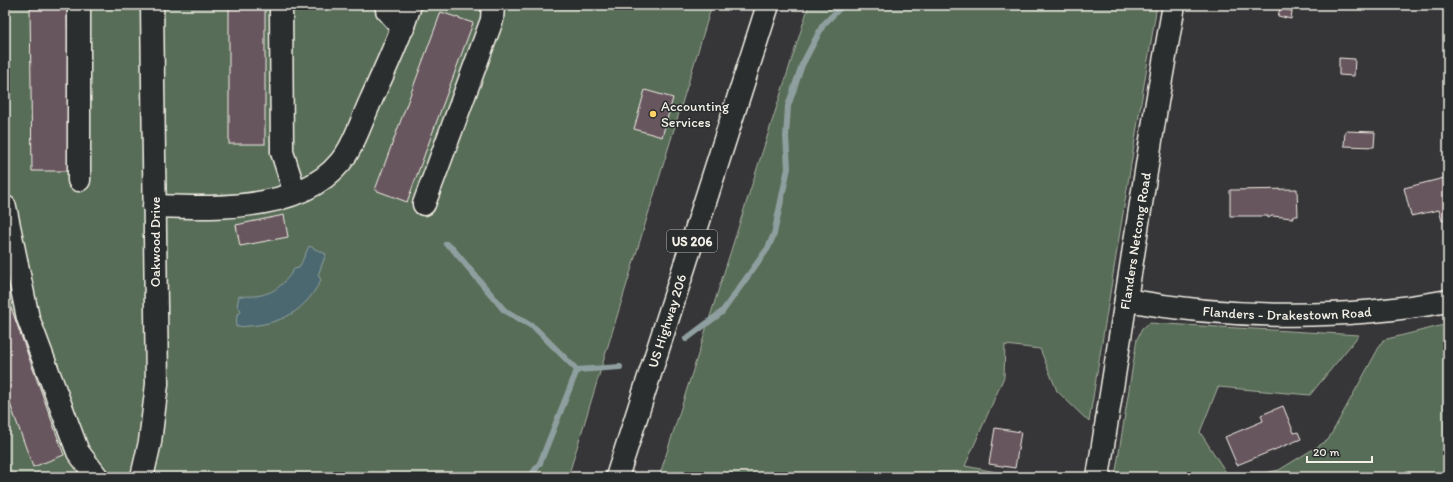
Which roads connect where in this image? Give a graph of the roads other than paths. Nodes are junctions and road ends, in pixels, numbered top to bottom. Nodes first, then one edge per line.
1 (80, 5) edge
2 (152, 5) edge
3 (280, 5) edge
4 (387, 5) edge
5 (410, 5) edge
6 (493, 5) edge
7 (768, 5) edge
8 (1174, 5) edge
9 (403, 28) junction
10 (79, 180) dead end
11 (295, 193) junction
12 (424, 204) dead end
13 (154, 206) junction
14 (5, 207) edge
15 (1126, 300) junction
16 (1448, 301) edge
17 (97, 477) edge
18 (142, 477) edge
19 (617, 477) edge
20 (1098, 477) edge

1 - 10 main road
2 - 13 main road, Oakwood Drive
3 - 11 main road
4 - 9 main road
5 - 9 main road
6 - 12 main road
7 - 19 main road, US Highway 206 / US 206
8 - 15 main road, Flanders Netcong Road
9 - 11 main road
11 - 13 main road
13 - 18 main road, Oakwood Drive
14 - 17 main road
15 - 16 main road, Flanders - Drakestown Road
15 - 20 main road, Flanders Netcong Road

